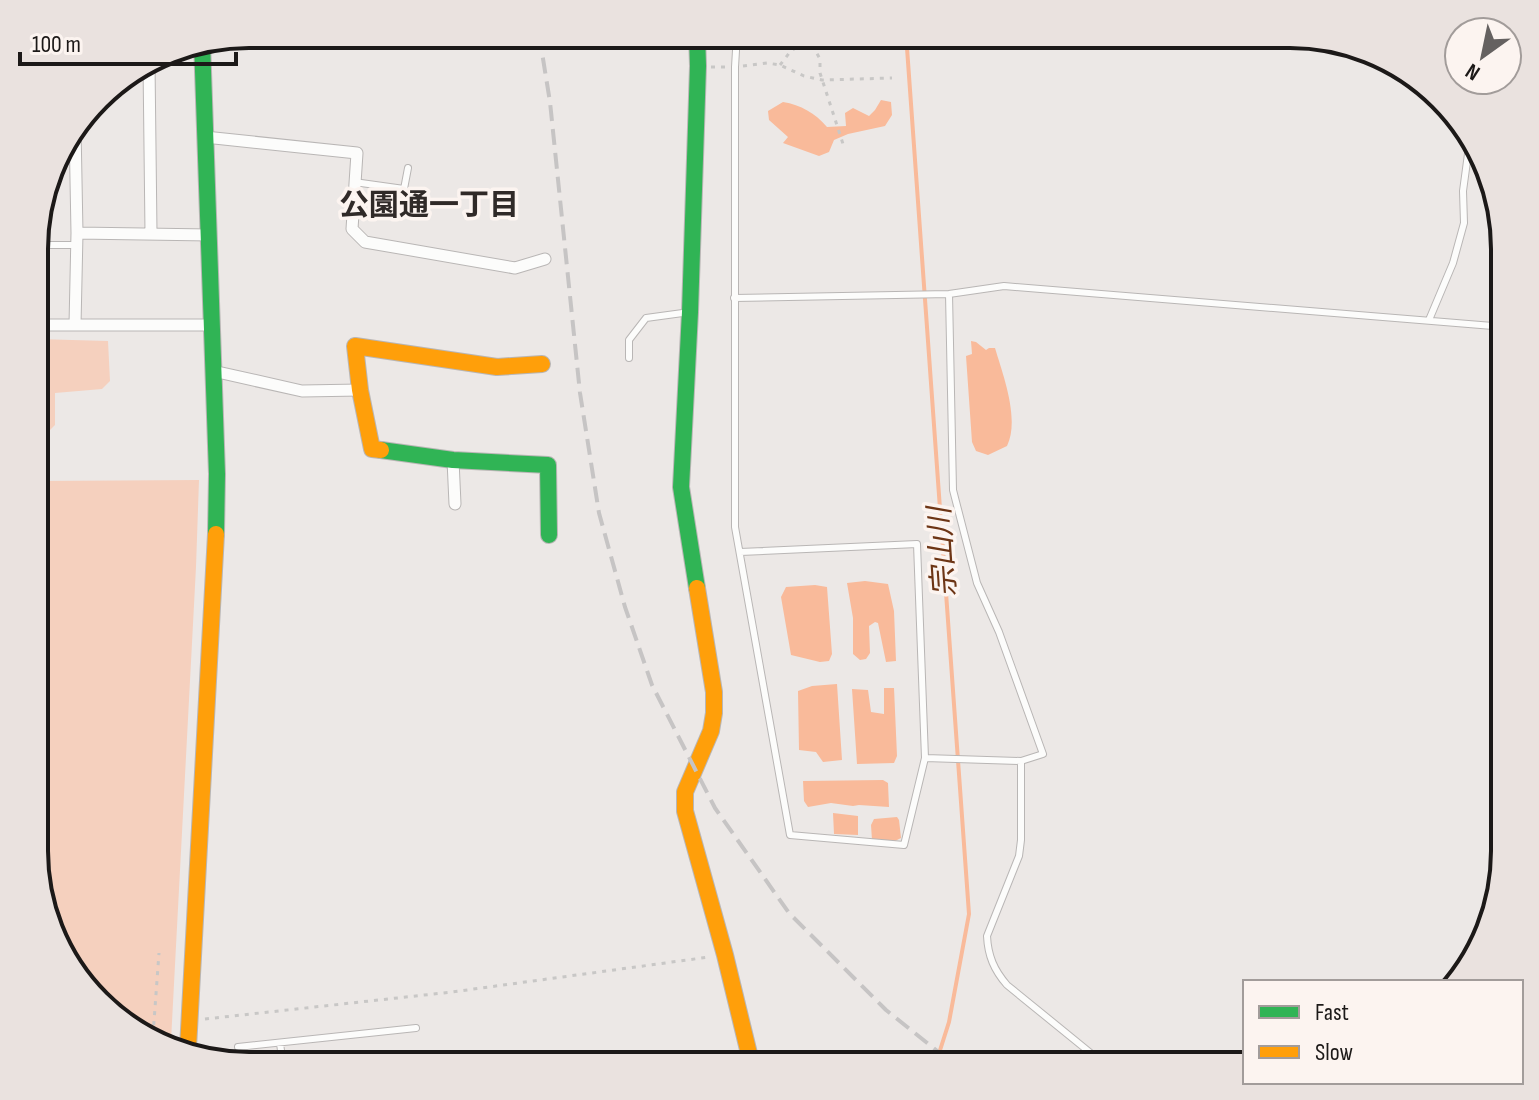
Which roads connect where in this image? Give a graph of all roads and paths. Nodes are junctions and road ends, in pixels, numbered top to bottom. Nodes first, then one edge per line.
1 (697, 48) edge
2 (736, 48) edge
3 (795, 48) edge
4 (814, 48) edge
5 (202, 54) edge
6 (780, 65) junction
7 (698, 66) junction
8 (735, 67) junction
9 (149, 74) edge
10 (892, 78) dead end
11 (822, 80) junction
12 (205, 137) junction
13 (75, 147) edge
14 (844, 147) dead end
15 (1468, 156) edge
16 (408, 168) dead end
17 (354, 182) junction
18 (151, 233) junction
19 (210, 235) junction
20 (77, 239) junction
21 (48, 243) edge
22 (545, 259) dead end
23 (949, 294) junction
24 (734, 298) junction
25 (690, 312) junction
26 (1429, 320) junction
27 (48, 325) edge
28 (75, 325) junction
29 (212, 325) junction
30 (1491, 326) edge
31 (629, 358) dead end
32 (542, 364) dead end
33 (213, 371) junction
34 (360, 390) junction
35 (453, 460) junction
36 (455, 504) dead end
37 (549, 535) dead end
38 (740, 552) junction
39 (925, 758) junction
40 (1021, 761) junction
41 (159, 953) dead end
42 (725, 955) junction
43 (189, 1021) junction
44 (154, 1027) edge
45 (416, 1028) dead end
46 (188, 1042) edge
47 (280, 1043) junction
48 (238, 1047) dead end
49 (281, 1052) edge
50 (749, 1052) edge
51 (1089, 1052) edge

1 - 7 street
2 - 8 lane
3 - 6 path
4 - 11 path
5 - 12 street
6 - 8 path
6 - 11 path
7 - 8 path
7 - 25 street
8 - 24 lane
9 - 18 street
10 - 11 path
11 - 14 path
12 - 17 street
12 - 19 street
13 - 20 street
15 - 26 lane
16 - 17 lane
17 - 22 street
18 - 19 street
18 - 20 street
19 - 29 street
20 - 21 lane
20 - 28 street
23 - 24 lane
23 - 26 lane
23 - 40 lane
24 - 38 lane
25 - 31 lane
25 - 42 street
26 - 30 lane
27 - 28 street
28 - 29 street
29 - 33 street
32 - 34 street
33 - 34 street
33 - 43 street
34 - 35 street
35 - 36 street
35 - 37 street
38 - 39 lane
38 - 39 lane
39 - 40 lane
40 - 51 lane
41 - 44 path
42 - 43 path
42 - 50 street
43 - 46 street
45 - 47 lane
47 - 48 lane
47 - 49 lane

